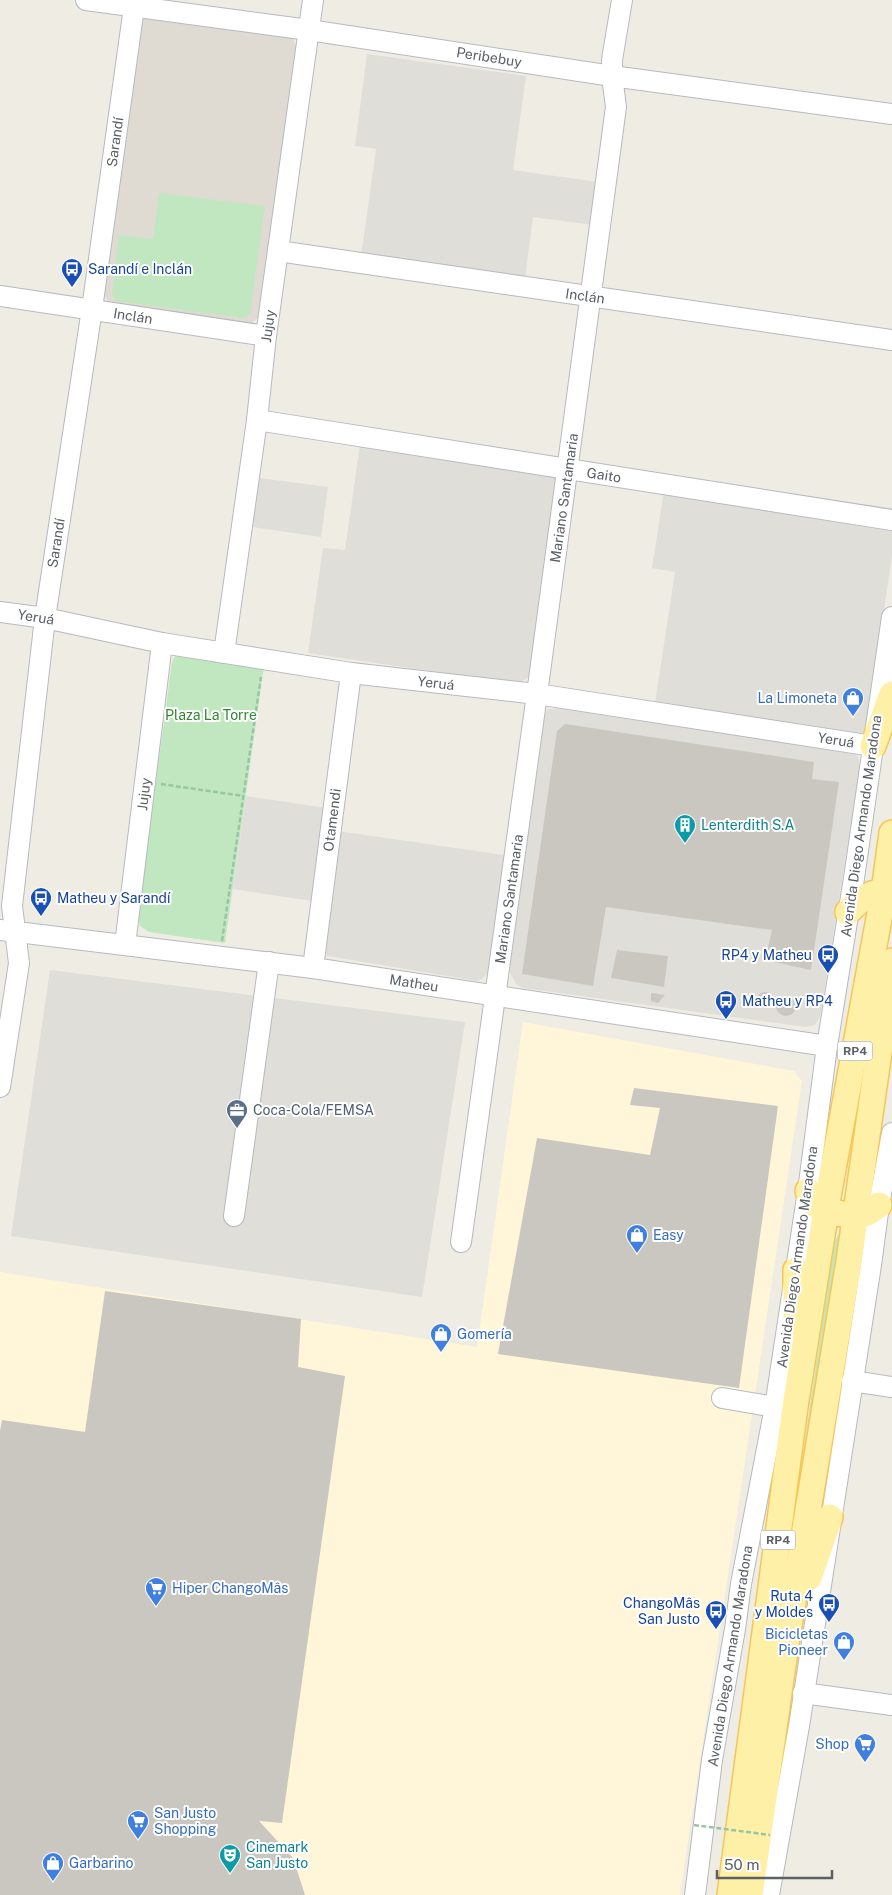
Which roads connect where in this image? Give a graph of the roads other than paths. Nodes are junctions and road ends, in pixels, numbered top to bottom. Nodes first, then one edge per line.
1 (86, 0) edge
2 (313, 0) edge
3 (622, 0) edge
4 (134, 4) edge
5 (309, 30) junction
6 (612, 76) junction
7 (892, 114) edge
8 (278, 251) junction
9 (0, 296) edge
10 (591, 296) junction
11 (92, 309) junction
12 (266, 336) junction
13 (892, 340) edge
14 (257, 420) junction
15 (568, 470) junction
16 (892, 520) edge
17 (0, 612) edge
18 (892, 617) edge
19 (45, 618) junction
20 (162, 643) junction
21 (224, 653) junction
22 (351, 673) junction
23 (537, 694) junction
24 (892, 694) edge
25 (873, 746) junction
26 (892, 833) edge
27 (888, 892) edge
28 (848, 912) junction
29 (8, 930) edge
30 (125, 944) junction
31 (892, 961) edge
32 (269, 962) junction
33 (314, 968) junction
34 (496, 995) junction
35 (827, 1046) junction
36 (0, 1087) edge
37 (892, 1133) edge
38 (808, 1191) junction
39 (879, 1205) junction
40 (826, 1211) junction
41 (234, 1216) dead end
42 (854, 1216) junction
43 (460, 1242) dead end
44 (796, 1270) joint
45 (852, 1381) junction
46 (892, 1387) edge
47 (722, 1398) dead end
48 (785, 1407) junction
49 (830, 1517) junction
50 (786, 1644) junction
51 (803, 1693) junction
52 (892, 1704) edge
53 (695, 1895) edge
54 (730, 1895) edge
55 (750, 1895) edge
56 (769, 1895) edge

1 - 4 street, Peribebuy
2 - 5 street, Jujuy
3 - 6 street, Mariano Santamaria
4 - 5 street, Peribebuy
4 - 11 street, Sarandí
5 - 6 street, Peribebuy
5 - 8 street, Jujuy
6 - 7 street, Peribebuy
6 - 10 street, Mariano Santamaria
8 - 10 street, Inclán
8 - 12 street, Jujuy
9 - 11 street, Inclán
10 - 13 street, Inclán
10 - 15 street, Mariano Santamaria
11 - 12 street, Inclán
11 - 19 street, Sarandí
12 - 14 street, Jujuy
14 - 15 street, Gaito
14 - 21 street, Jujuy
15 - 16 street, Gaito
15 - 23 street, Mariano Santamaria
17 - 19 street, Yeruá
18 - 25 street, Avenida Diego Armando Maradona
19 - 20 street, Yeruá
19 - 29 street, Sarandí
20 - 21 street, Yeruá
20 - 30 street, Jujuy
21 - 22 street, Yeruá
22 - 23 street, Yeruá
22 - 33 street, Otamendi
23 - 25 street, Yeruá
23 - 34 street, Mariano Santamaria
24 - 25 main road
25 - 28 street, Avenida Diego Armando Maradona
26 - 27 main road, Avenida Diego Armando Maradona / RP4
27 - 28 main road
27 - 40 main road, Avenida Diego Armando Maradona / RP4
28 - 35 street, Avenida Diego Armando Maradona
29 - 30 street, Matheu
29 - 36 street, Sarandí
30 - 32 street, Matheu
31 - 42 main road, RP4
32 - 33 street, Matheu
32 - 41 street
33 - 34 street, Matheu
34 - 35 street, Matheu
34 - 43 street, Mariano Santamaria
35 - 38 street, Avenida Diego Armando Maradona
37 - 39 street
38 - 40 main road
38 - 44 street, Avenida Diego Armando Maradona
39 - 42 main road
39 - 45 street
40 - 42 main road
40 - 48 main road, Avenida Diego Armando Maradona / RP4
42 - 50 main road, RP4
44 - 48 main road
45 - 46 street
45 - 49 street
47 - 48 street
48 - 53 street, Avenida Diego Armando Maradona
48 - 54 main road, Avenida Diego Armando Maradona / RP4
49 - 50 main road
49 - 51 street
50 - 55 main road, RP4
51 - 52 street
51 - 56 street

